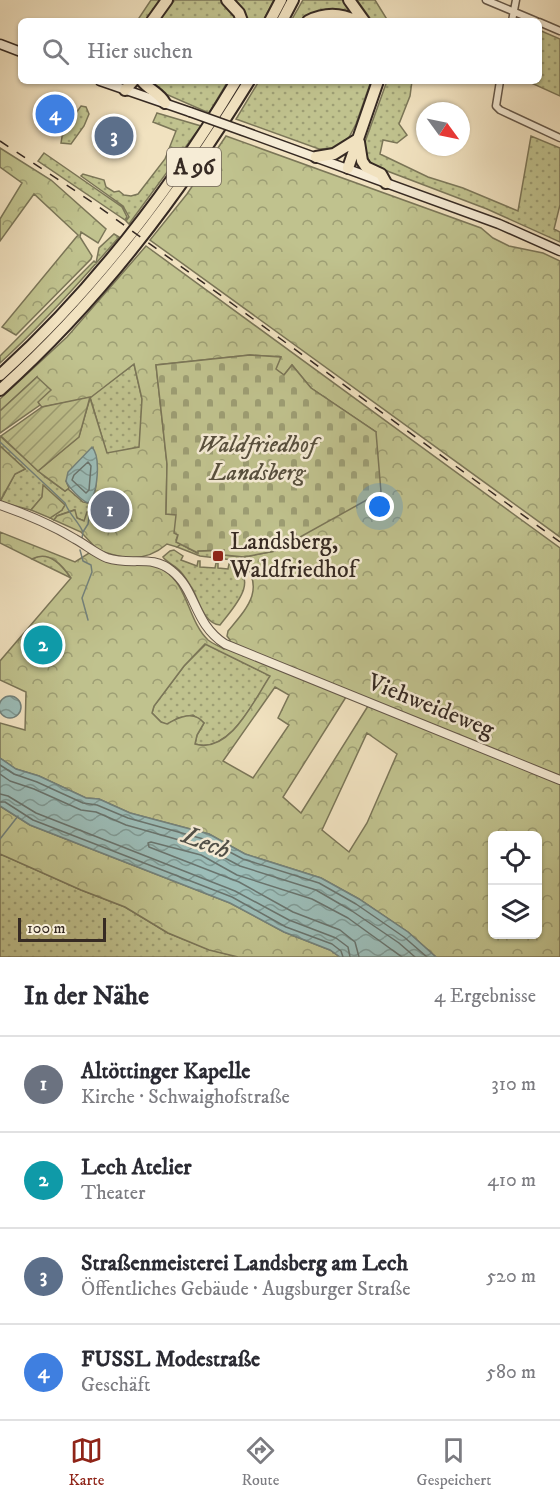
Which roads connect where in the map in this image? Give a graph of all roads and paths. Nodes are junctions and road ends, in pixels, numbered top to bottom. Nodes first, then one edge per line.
1 (167, 0) edge
2 (227, 0) edge
3 (281, 0) edge
4 (293, 0) edge
5 (349, 0) edge
6 (486, 0) edge
7 (516, 0) edge
8 (514, 12) junction
9 (154, 18) edge
10 (241, 18) edge
11 (272, 18) edge
12 (284, 18) edge
13 (316, 18) edge
14 (346, 18) edge
15 (362, 18) edge
16 (513, 18) edge
17 (528, 18) edge
18 (542, 24) edge
19 (560, 31) edge
20 (0, 44) edge
21 (18, 51) edge
22 (144, 84) edge
23 (233, 84) edge
24 (247, 84) edge
25 (377, 84) edge
26 (500, 84) edge
27 (125, 85) edge
28 (165, 103) junction
29 (560, 138) edge
30 (358, 139) junction
31 (316, 157) junction
32 (348, 168) junction
33 (386, 183) junction
34 (560, 251) edge
35 (0, 375) edge
36 (0, 390) edge
37 (0, 506) edge
38 (560, 780) edge

1 - 9 highway
2 - 10 highway
3 - 11 highway
4 - 12 highway
5 - 15 highway
6 - 8 street
7 - 8 street
8 - 16 street
8 - 17 street
13 - 14 highway
18 - 19 street
20 - 21 main road
22 - 28 highway
23 - 35 highway, A 96
24 - 36 highway, A 96
25 - 30 highway
26 - 29 street
27 - 28 main road
28 - 31 main road, bridge
30 - 31 highway
30 - 32 highway
30 - 33 highway
31 - 32 main road
32 - 33 main road
33 - 34 main road
37 - 38 street, Viehweideweg

